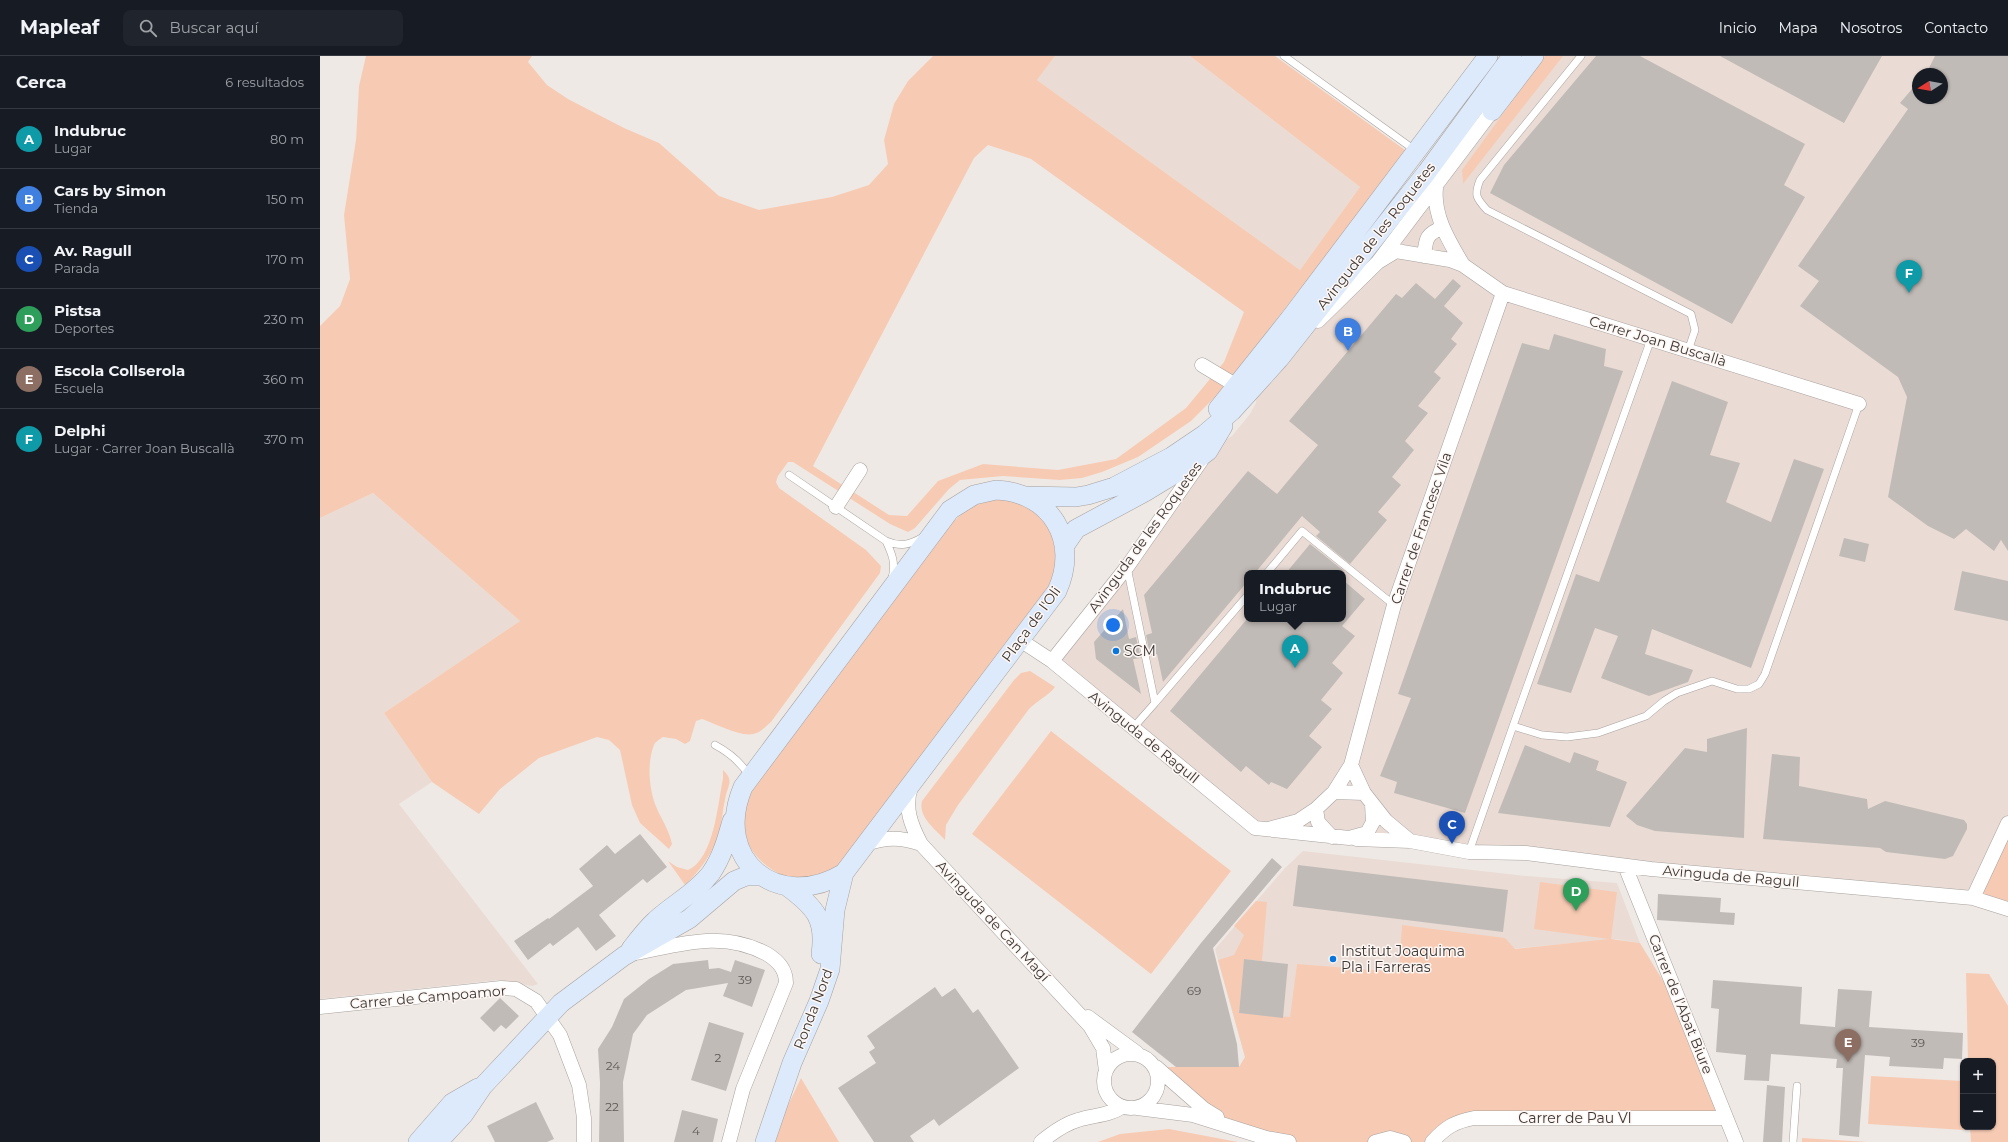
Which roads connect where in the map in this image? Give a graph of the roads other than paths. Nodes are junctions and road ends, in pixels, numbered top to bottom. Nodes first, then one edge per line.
1 (1284, 56) edge
2 (1488, 56) edge
3 (1512, 56) edge
4 (1534, 56) edge
5 (1582, 56) edge
6 (1492, 111) joint
7 (1416, 152) junction
8 (1436, 188) junction
9 (1442, 228) junction
10 (1424, 256) junction
11 (1378, 262) junction
12 (1462, 265) junction
13 (1503, 293) junction
14 (1651, 339) junction
15 (1688, 351) junction
16 (1279, 359) junction
17 (1202, 365) dead end
18 (1237, 386) junction
19 (1860, 404) joint
20 (1232, 411) junction
21 (1180, 451) junction
22 (1208, 451) junction
23 (860, 470) dead end
24 (789, 475) dead end
25 (1025, 496) junction
26 (836, 507) junction
27 (936, 528) junction
28 (886, 541) junction
29 (1065, 545) junction
30 (1127, 567) junction
31 (1269, 570) edge
32 (888, 593) junction
33 (1244, 599) edge
34 (1394, 605) junction
35 (1020, 640) junction
36 (1052, 661) junction
37 (1155, 703) junction
38 (1513, 726) junction
39 (1133, 728) junction
40 (715, 745) dead end
41 (1351, 765) junction
42 (750, 777) junction
43 (911, 786) junction
44 (1334, 792) junction
45 (1368, 798) junction
46 (1316, 810) junction
47 (734, 816) junction
48 (2008, 823) edge
49 (1268, 830) junction
50 (1332, 836) junction
51 (1350, 838) junction
52 (1410, 841) junction
53 (866, 844) junction
54 (920, 844) junction
55 (1469, 852) junction
56 (1625, 866) junction
57 (844, 873) junction
58 (761, 876) junction
59 (788, 887) junction
60 (1973, 898) junction
61 (2008, 909) edge
62 (624, 956) junction
63 (1065, 999) junction
64 (320, 1007) edge
65 (548, 1018) junction
66 (1137, 1053) junction
67 (1156, 1067) junction
68 (1106, 1071) junction
69 (483, 1086) junction
70 (1797, 1086) dead end
71 (1122, 1107) junction
72 (1137, 1108) junction
73 (1726, 1118) junction
74 (1230, 1126) junction
75 (418, 1142) edge
76 (438, 1142) edge
77 (584, 1142) edge
78 (729, 1142) edge
79 (753, 1142) edge
80 (765, 1142) edge
81 (1041, 1142) edge
82 (1289, 1142) edge
83 (1375, 1142) edge
84 (1404, 1142) edge
85 (1432, 1142) edge
86 (1736, 1142) edge
87 (1793, 1142) edge

1 - 7 lane
2 - 7 main road
3 - 16 main road, Avinguda de les Roquetes
4 - 6 main road
5 - 15 lane
6 - 8 street
7 - 18 main road
8 - 9 street, Carrer Joan Buscallà
8 - 11 street
9 - 10 street
9 - 12 street, Carrer Joan Buscallà
10 - 11 street, Carrer Joan Buscallà
10 - 12 street, Carrer Joan Buscallà
11 - 16 street
12 - 13 street, Carrer Joan Buscallà
13 - 14 street, Carrer Joan Buscallà
13 - 34 street, Carrer de Francesc Vila
14 - 15 street, Carrer Joan Buscallà
14 - 38 lane
15 - 19 street, Carrer Joan Buscallà
16 - 20 main road, Avinguda de les Roquetes
17 - 18 street
18 - 21 main road
19 - 38 lane
20 - 21 main road, Avinguda de les Roquetes
20 - 22 main road, Avinguda de les Roquetes
21 - 25 main road, Avinguda de les Roquetes
22 - 29 main road, Avinguda de les Roquetes
22 - 30 street, Avinguda de les Roquetes
23 - 26 street
24 - 26 lane
25 - 27 main road, Plaça de l'Oli
25 - 29 main road, Plaça de l'Oli
26 - 28 lane
27 - 28 lane
27 - 32 main road, Plaça de l'Oli
28 - 32 lane
29 - 35 main road, Plaça de l'Oli
30 - 36 street, Avinguda de les Roquetes
30 - 37 lane
31 - 34 lane
32 - 42 main road, Plaça de l'Oli
33 - 37 lane
34 - 41 street, Carrer de Francesc Vila
35 - 36 street, Avinguda de Ragull
35 - 43 main road, Plaça de l'Oli
36 - 39 street, Avinguda de Ragull
37 - 39 lane
38 - 55 lane
39 - 49 street, Avinguda de Ragull
40 - 42 lane
41 - 44 street, Carrer de Francesc Vila
41 - 45 street
42 - 47 main road, Plaça de l'Oli
43 - 53 main road, Plaça de l'Oli
43 - 54 street, Avinguda de Can Magí
44 - 45 street
44 - 46 street
45 - 51 street
45 - 52 street
46 - 49 street
46 - 50 street
47 - 58 main road, Plaça de l'Oli
47 - 62 main road
48 - 60 street
49 - 50 street
50 - 51 street
51 - 52 street
52 - 55 street, Avinguda de Ragull
53 - 54 street
53 - 57 main road, Plaça de l'Oli
54 - 63 street, Avinguda de Can Magí
55 - 56 street, Avinguda de Ragull
56 - 60 street, Avinguda de Ragull
56 - 73 street, Carrer de l'Abat Biure
57 - 59 main road, Plaça de l'Oli
57 - 80 main road, Ronda Nord
58 - 59 main road, Plaça de l'Oli
58 - 62 main road
59 - 79 main road, Ronda Nord
60 - 61 street, Avinguda de Ragull
62 - 65 main road
62 - 78 street
63 - 66 street, Avinguda de Can Magí
63 - 68 street, Avinguda de Can Magí
64 - 65 street, Carrer de Campoamor
65 - 69 main road
65 - 77 street, Carrer de Campoamor
66 - 67 street
66 - 68 street
67 - 72 street
67 - 74 street
68 - 71 street
69 - 75 main road
69 - 76 main road
70 - 87 lane
71 - 72 street
71 - 81 street
72 - 74 street
73 - 85 street, Carrer de Pau VI
73 - 86 street, Carrer de l'Abat Biure
74 - 82 street
83 - 84 street

